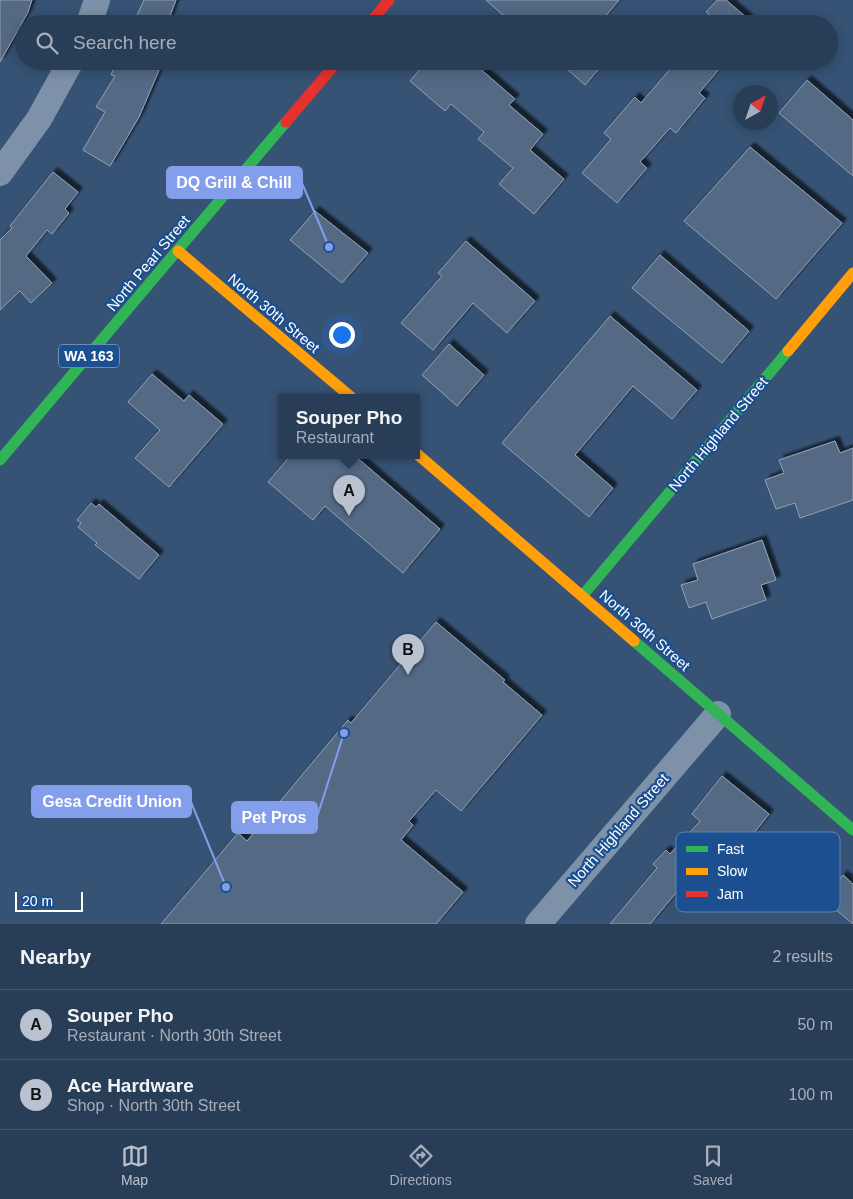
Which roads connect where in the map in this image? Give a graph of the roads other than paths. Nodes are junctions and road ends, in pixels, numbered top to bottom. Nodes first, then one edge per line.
1 (97, 0) edge
2 (389, 0) edge
3 (92, 15) edge
4 (376, 15) edge
5 (66, 70) edge
6 (330, 70) edge
7 (0, 172) edge
8 (178, 251) junction
9 (853, 273) edge
10 (347, 394) edge
11 (420, 456) edge
12 (0, 460) edge
13 (583, 595) junction
14 (718, 714) junction
15 (853, 830) edge
16 (538, 924) edge

1 - 3 street
2 - 4 main road
5 - 7 street
6 - 8 main road, North Pearl Street / WA 163
8 - 10 main road, North 30th Street
8 - 12 main road, North Pearl Street / WA 163
9 - 13 main road, North Highland Street
11 - 13 main road, North 30th Street
13 - 14 main road, North 30th Street
14 - 15 main road, North 30th Street
14 - 16 street, North Highland Street

